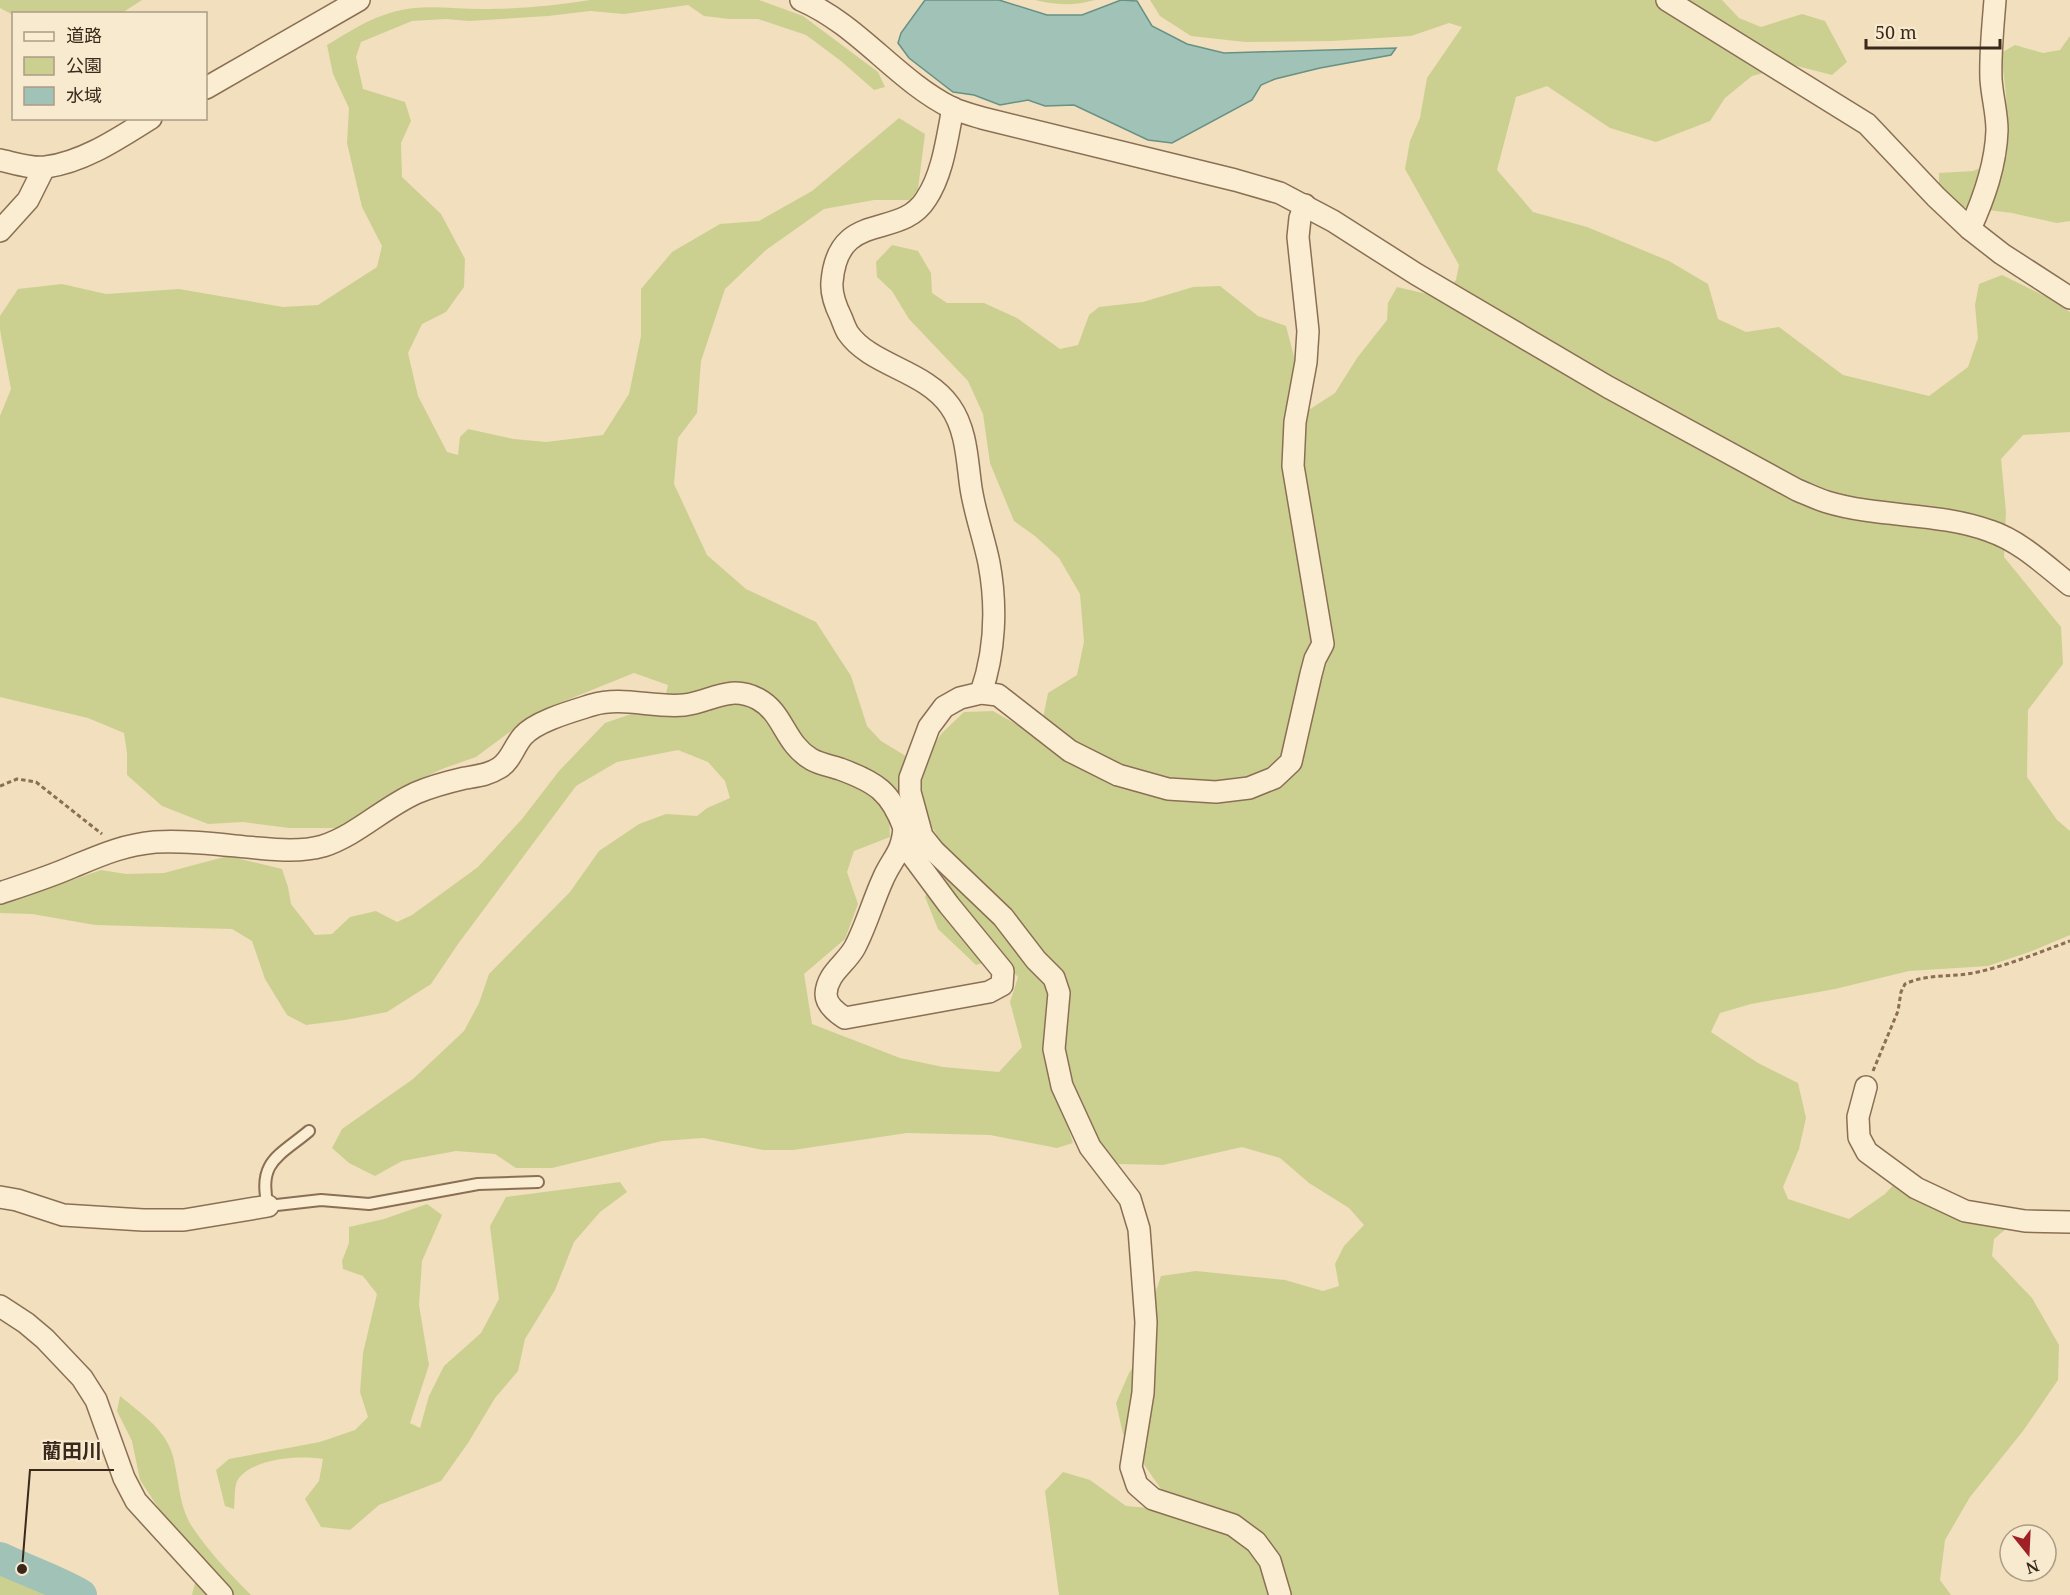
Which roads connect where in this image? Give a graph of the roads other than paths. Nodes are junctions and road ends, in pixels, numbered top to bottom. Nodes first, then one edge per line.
1 (359, 0) edge
2 (801, 0) edge
3 (1667, 0) edge
4 (1995, 0) edge
5 (207, 87) edge
6 (952, 108) junction
7 (149, 120) edge
8 (0, 160) edge
9 (44, 168) junction
10 (1305, 205) junction
11 (1970, 228) junction
12 (0, 231) edge
13 (2070, 298) edge
14 (2070, 585) edge
15 (981, 693) junction
16 (908, 832) junction
17 (0, 893) edge
18 (1866, 1087) road end
19 (309, 1131) dead end
20 (538, 1182) dead end
21 (0, 1197) edge
22 (268, 1206) junction
23 (2070, 1222) edge
24 (0, 1306) edge
25 (222, 1595) edge
26 (1280, 1595) edge

1 - 5 street
2 - 6 street
3 - 11 street
4 - 11 street
6 - 10 street
6 - 15 street
7 - 9 street
8 - 9 street
9 - 12 street
10 - 14 street
10 - 15 street
11 - 13 street
15 - 16 street
16 - 16 street
16 - 17 street
16 - 26 street
18 - 23 street
19 - 22 lane
20 - 22 lane
21 - 22 street
24 - 25 street

